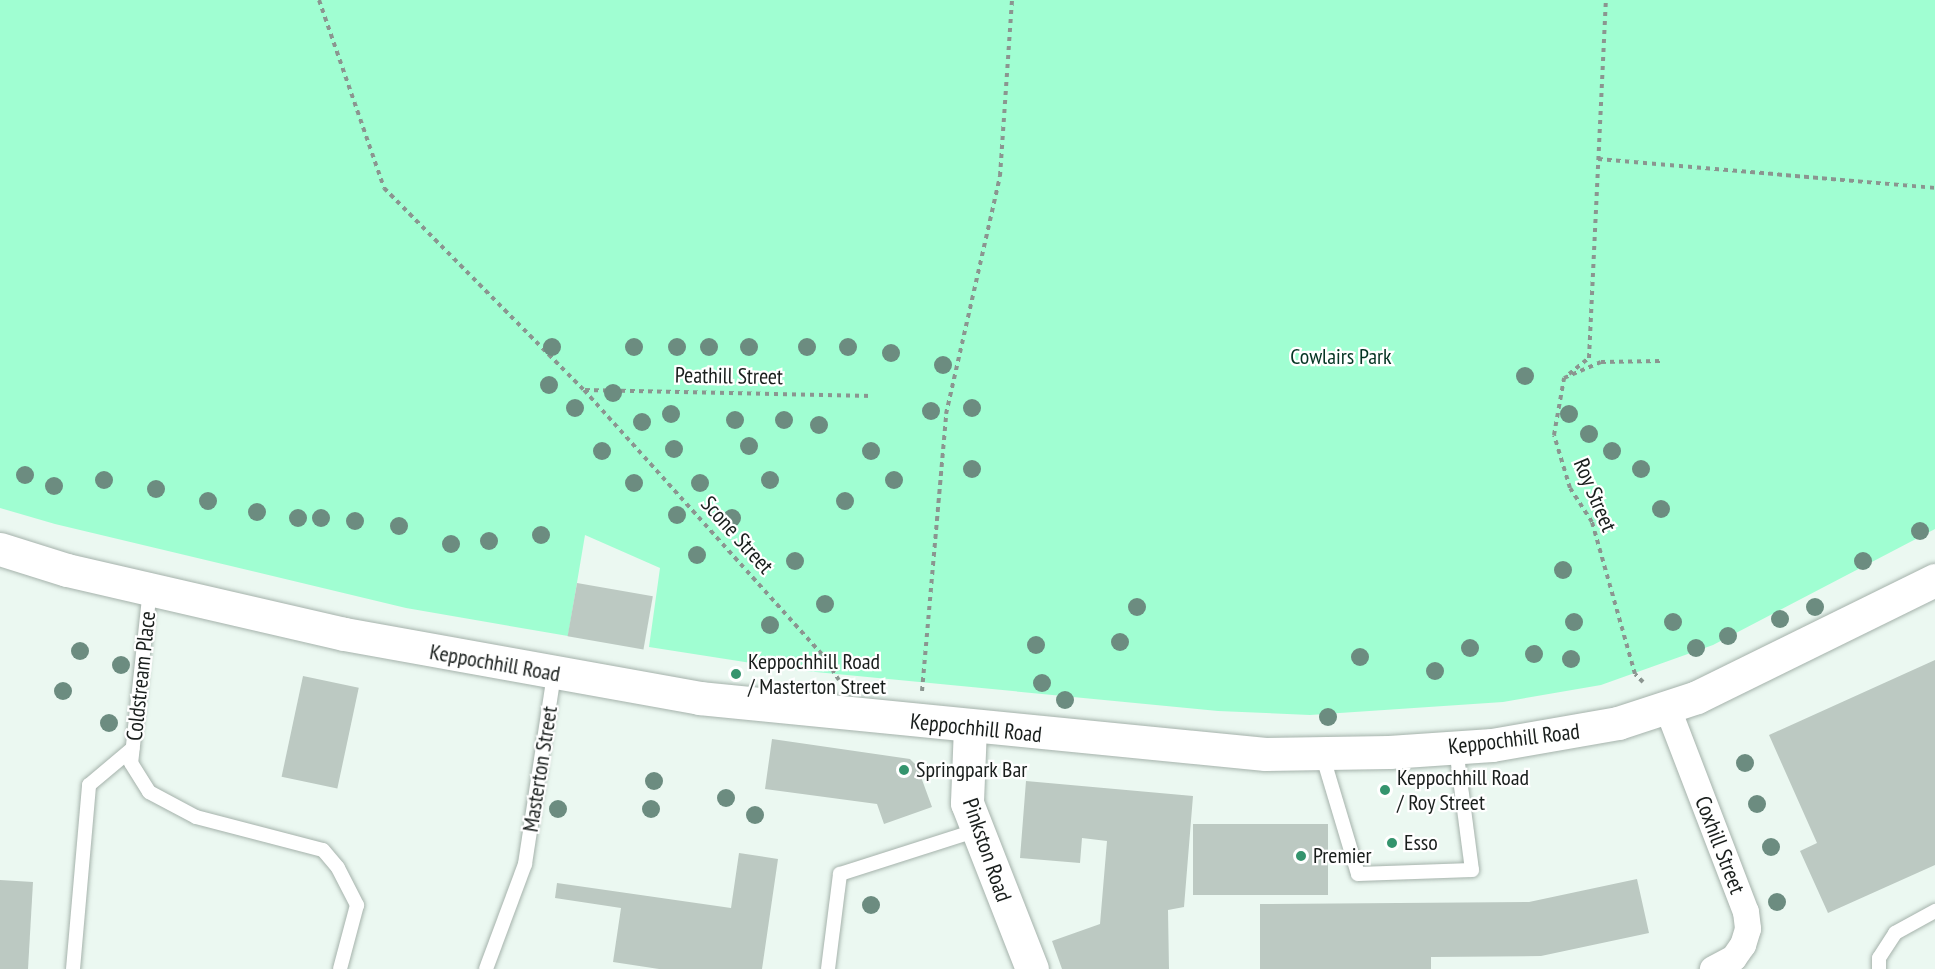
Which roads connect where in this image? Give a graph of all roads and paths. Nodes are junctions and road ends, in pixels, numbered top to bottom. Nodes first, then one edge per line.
1 (319, 0) edge
2 (1012, 0) edge
3 (1606, 0) edge
4 (1598, 159) junction
5 (1935, 188) edge
6 (1660, 360) dead end
7 (1564, 378) junction
8 (584, 390) junction
9 (873, 396) dead end
10 (0, 549) edge
11 (1935, 580) edge
12 (150, 589) junction
13 (554, 674) junction
14 (1668, 709) junction
15 (840, 713) junction
16 (919, 722) junction
17 (970, 727) junction
18 (134, 748) junction
19 (1456, 748) junction
20 (1322, 754) junction
21 (975, 831) junction
22 (1935, 910) edge
23 (73, 969) edge
24 (340, 969) edge
25 (486, 969) edge
26 (828, 969) edge
27 (1032, 969) edge
28 (1713, 969) edge
29 (1879, 969) edge

1 - 8 path, Scone Street
2 - 16 path
3 - 4 path
4 - 5 path
4 - 7 path
6 - 7 path
7 - 14 path, Roy Street
8 - 9 path, Peathill Street
8 - 15 path, Scone Street
10 - 12 street, Keppochhill Road
11 - 14 street, Keppochhill Road
12 - 13 street, Keppochhill Road
12 - 18 lane, Coldstream Place
13 - 15 street, Keppochhill Road
13 - 25 lane, Masterton Street
14 - 19 street, Keppochhill Road
14 - 28 street, Coxhill Street
15 - 16 street, Keppochhill Road
16 - 17 street, Keppochhill Road
17 - 20 street, Keppochhill Road
17 - 21 street, Pinkston Road
18 - 23 lane
18 - 24 lane, Coldstream Place
19 - 20 street, Keppochhill Road
19 - 20 lane
21 - 26 lane
21 - 27 street, Pinkston Road
22 - 29 lane

